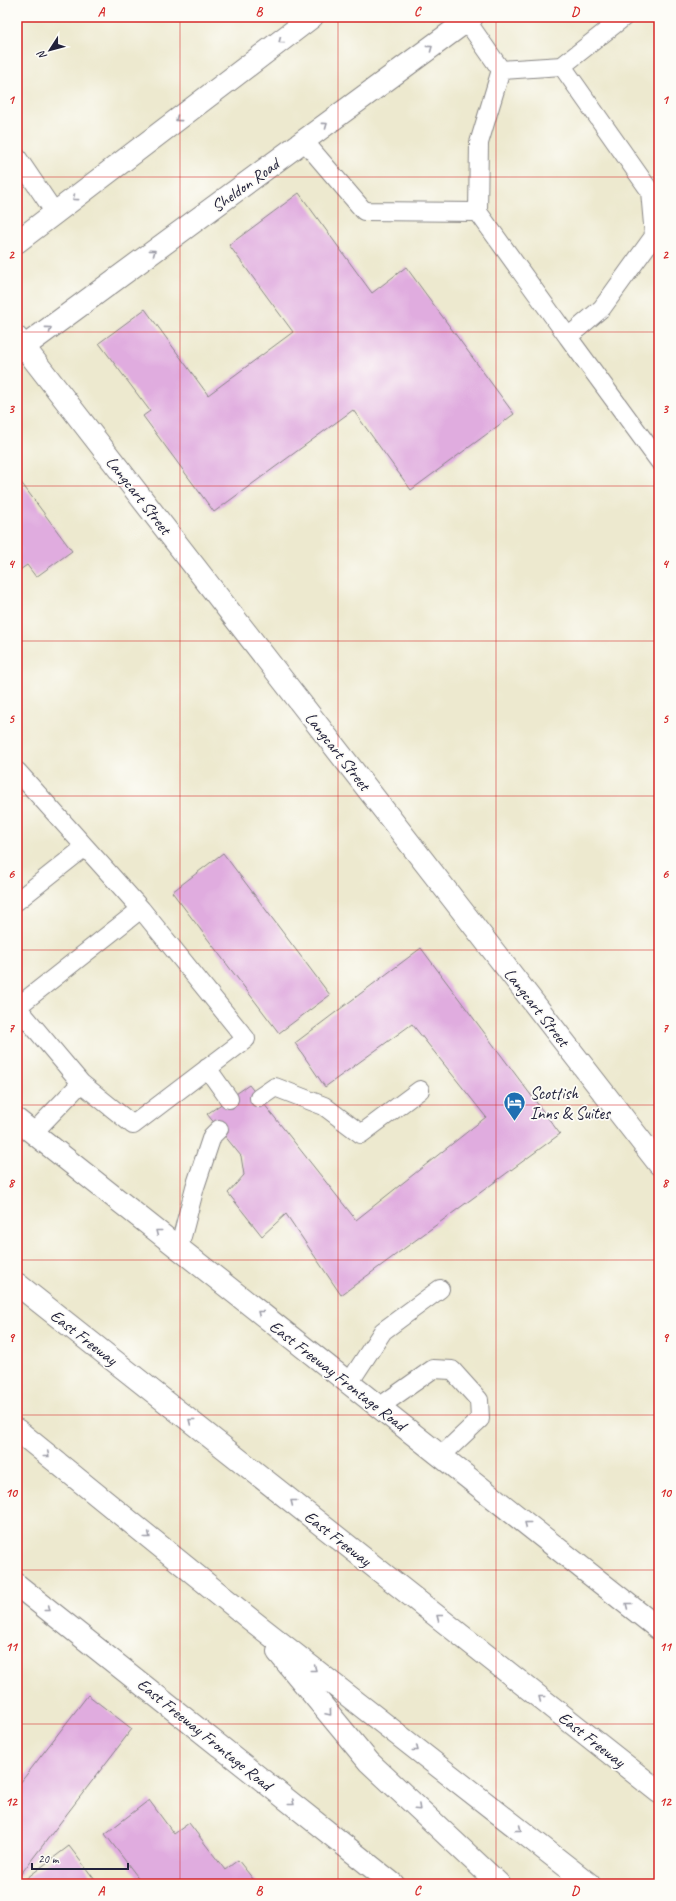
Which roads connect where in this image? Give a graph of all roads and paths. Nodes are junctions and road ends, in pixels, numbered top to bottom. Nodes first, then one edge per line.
1 (312, 17) edge
2 (624, 17) edge
3 (468, 18) edge
4 (562, 66) junction
5 (501, 70) junction
6 (304, 141) junction
7 (17, 157) edge
8 (478, 212) junction
9 (55, 213) junction
10 (17, 242) edge
11 (568, 338) junction
12 (20, 346) edge
13 (659, 460) edge
14 (18, 774) edge
15 (85, 847) junction
16 (17, 901) edge
17 (141, 909) junction
18 (17, 1007) edge
19 (207, 1068) junction
20 (81, 1083) junction
21 (420, 1090) dead end
22 (259, 1098) dead end
23 (230, 1099) dead end
24 (25, 1127) edge
25 (219, 1129) dead end
26 (659, 1164) edge
27 (178, 1248) junction
28 (17, 1284) edge
29 (440, 1289) dead end
30 (349, 1383) junction
31 (378, 1407) junction
32 (17, 1430) edge
33 (441, 1456) junction
34 (17, 1585) edge
35 (250, 1618) junction
36 (659, 1629) edge
37 (659, 1792) edge
38 (393, 1884) edge
39 (499, 1884) edge
40 (589, 1884) edge

1 -> 9 main road
2 - 4 lane
3 - 5 lane
6 -> 3 main road, Sheldon Road
4 - 5 lane
4 - 11 lane
5 - 8 lane
6 - 8 lane
12 -> 6 main road, Sheldon Road
7 - 9 lane
8 - 11 lane
9 - 10 main road
11 - 13 lane
12 - 26 main road, Langcart Street
14 - 15 lane
15 - 16 lane
15 - 17 lane
17 - 18 lane
17 - 19 lane
18 - 20 lane
19 - 20 lane
19 - 23 lane
20 - 24 lane
21 - 22 lane
27 -> 24 main road, East Freeway Frontage Road
25 - 27 lane
30 -> 27 main road, East Freeway Frontage Road
37 -> 28 main road, East Freeway
29 - 30 lane
30 - 31 main road, East Freeway Frontage Road
31 - 33 main road, East Freeway Frontage Road
31 - 33 lane
32 -> 35 main road
36 -> 33 main road, East Freeway Frontage Road
34 -> 38 main road, East Freeway Frontage Road
35 -> 39 main road
35 -> 40 main road

